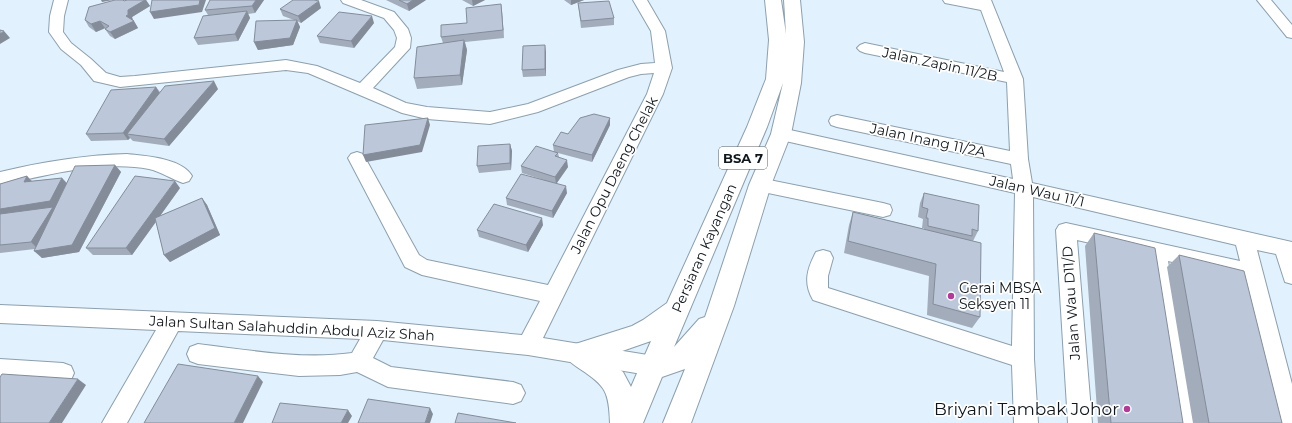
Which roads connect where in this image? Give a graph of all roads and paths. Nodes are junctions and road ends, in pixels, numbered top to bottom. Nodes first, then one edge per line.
1 (61, 0) edge
2 (348, 0) edge
3 (640, 0) edge
4 (773, 0) edge
5 (792, 0) edge
6 (950, 0) edge
7 (1264, 0) edge
8 (986, 3) edge
9 (1292, 34) edge
10 (865, 48) dead end
11 (664, 68) junction
12 (1015, 80) junction
13 (362, 90) junction
14 (837, 121) dead end
15 (781, 134) junction
16 (357, 158) dead end
17 (1019, 159) junction
18 (183, 176) dead end
19 (0, 179) edge
20 (760, 185) junction
21 (1024, 188) junction
22 (883, 210) dead end
23 (1245, 240) junction
24 (1288, 249) edge
25 (1156, 250) junction
26 (823, 258) dead end
27 (1253, 272) junction
28 (1292, 276) edge
29 (553, 295) junction
30 (722, 306) junction
31 (677, 309) junction
32 (0, 314) edge
33 (172, 322) junction
34 (377, 330) junction
35 (528, 346) junction
36 (198, 354) dead end
37 (578, 354) junction
38 (1023, 359) junction
39 (359, 362) junction
40 (654, 366) junction
41 (0, 370) edge
42 (63, 373) dead end
43 (513, 393) dead end
44 (114, 423) edge
45 (624, 423) edge
46 (629, 423) edge
47 (677, 423) edge
48 (1026, 423) edge
49 (1080, 423) edge
50 (1184, 423) edge
51 (1290, 423) edge

1 - 13 street
2 - 13 street
3 - 11 street, Jalan Opu Daeng Chelak
4 - 31 main road, Persiaran Kayangan / BSA 7
5 - 15 main road, Persiaran Kayangan / BSA 7
6 - 8 street
7 - 9 street
8 - 12 street
10 - 12 street, Jalan Zapin 11/2B
11 - 13 street
11 - 29 street, Jalan Opu Daeng Chelak
12 - 17 street
14 - 17 street, Jalan Inang 11/2A
15 - 20 main road, Persiaran Kayangan / BSA 7
15 - 21 street, Jalan Wau 11/1
16 - 29 street
17 - 21 street
18 - 19 street
20 - 22 street
20 - 30 main road, Persiaran Kayangan / BSA 7
21 - 23 street, Jalan Wau 11/1
21 - 38 street
23 - 24 street, Jalan Wau 11/1
23 - 27 street
24 - 28 street
25 - 27 street, Jalan Wau D11/D
25 - 49 street, Jalan Wau D11/D
25 - 50 street
26 - 38 street
27 - 51 street
29 - 35 street, Jalan Opu Daeng Chelak
30 - 40 main road
30 - 47 main road, Persiaran Kayangan / BSA 7
31 - 37 main road
31 - 40 main road, Persiaran Kayangan / BSA 7
32 - 33 street, Jalan Sultan Salahuddin Abdul Aziz Shah
33 - 34 street, Jalan Sultan Salahuddin Abdul Aziz Shah
33 - 44 street
34 - 35 street, Jalan Sultan Salahuddin Abdul Aziz Shah
34 - 39 street
35 - 37 street, Jalan Sultan Salahuddin Abdul Aziz Shah
36 - 39 street
37 - 40 street, Jalan Sultan Salahuddin Abdul Aziz Shah
37 - 45 main road
38 - 48 street
39 - 43 street
40 - 46 main road, Persiaran Kayangan / BSA 7
41 - 42 street

